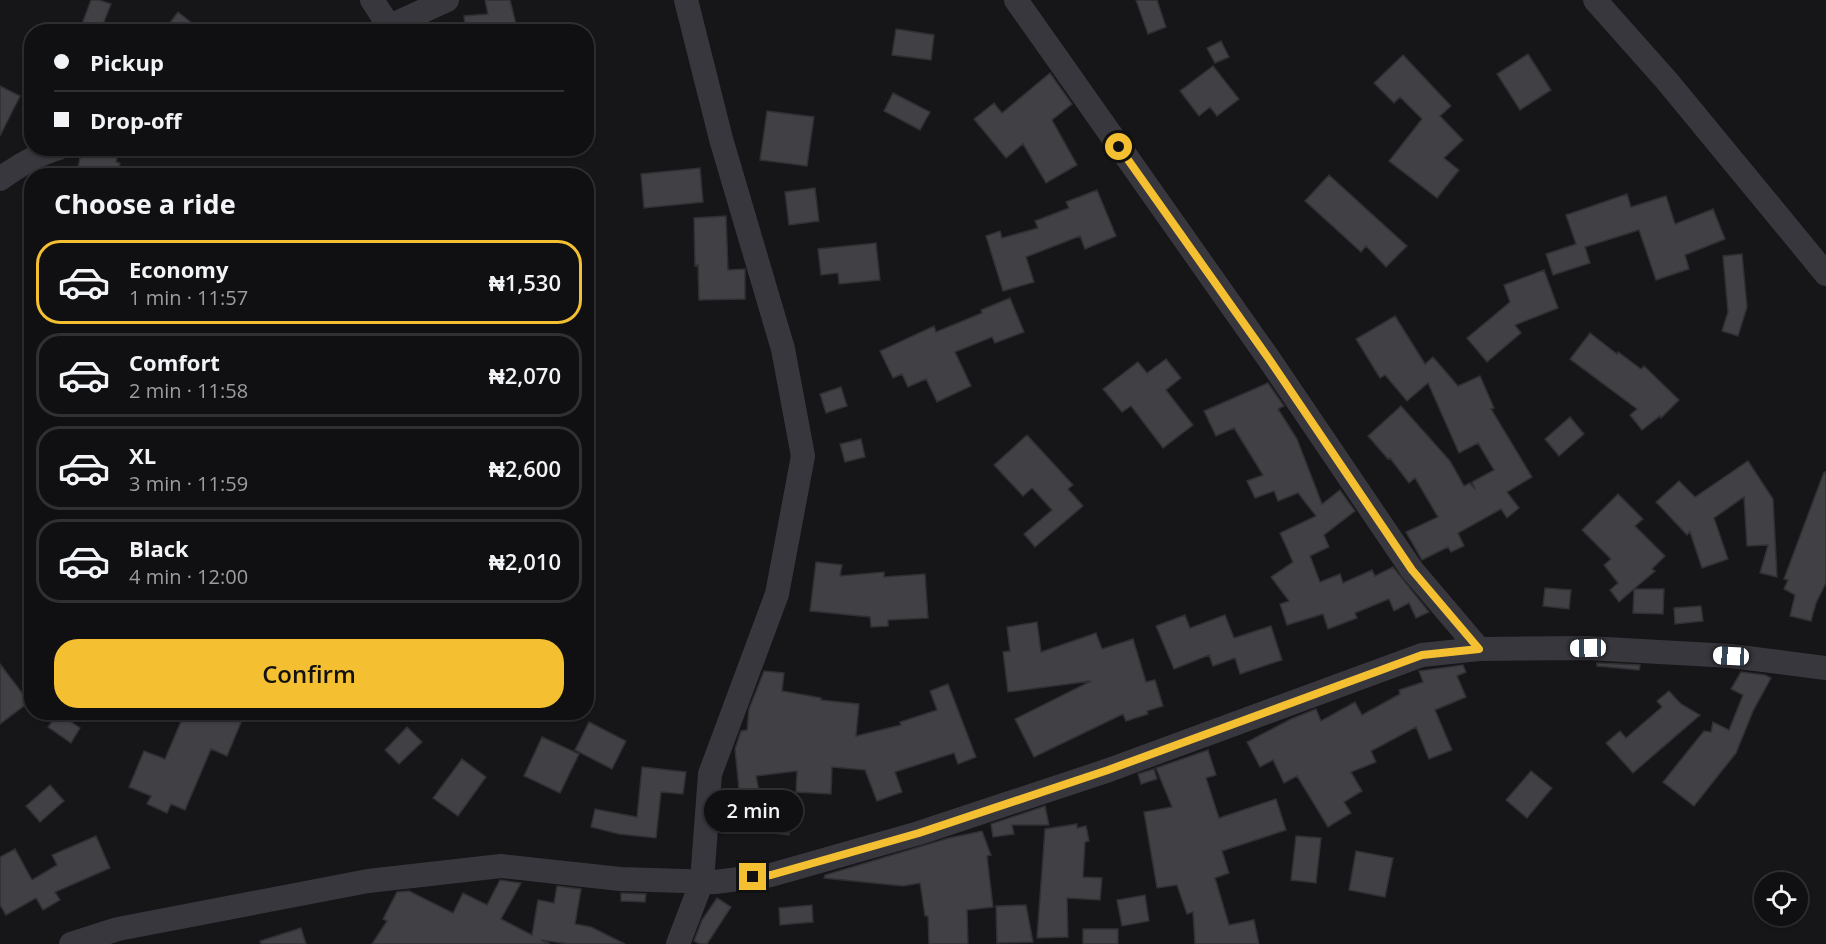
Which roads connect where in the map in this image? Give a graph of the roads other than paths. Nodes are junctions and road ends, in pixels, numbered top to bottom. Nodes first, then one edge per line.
1 (372, 0) edge
2 (447, 0) edge
3 (686, 0) edge
4 (1016, 0) edge
5 (1595, 0) edge
6 (381, 24) edge
7 (394, 24) edge
8 (39, 156) edge
9 (0, 179) edge
10 (1826, 273) edge
11 (1479, 649) junction
12 (1826, 668) edge
13 (702, 881) junction
14 (71, 944) edge
15 (678, 944) edge

1 - 6 street
2 - 7 street
3 - 13 street
4 - 11 street
5 - 10 street
8 - 9 street
11 - 12 street
11 - 13 street
13 - 14 street
13 - 15 street

